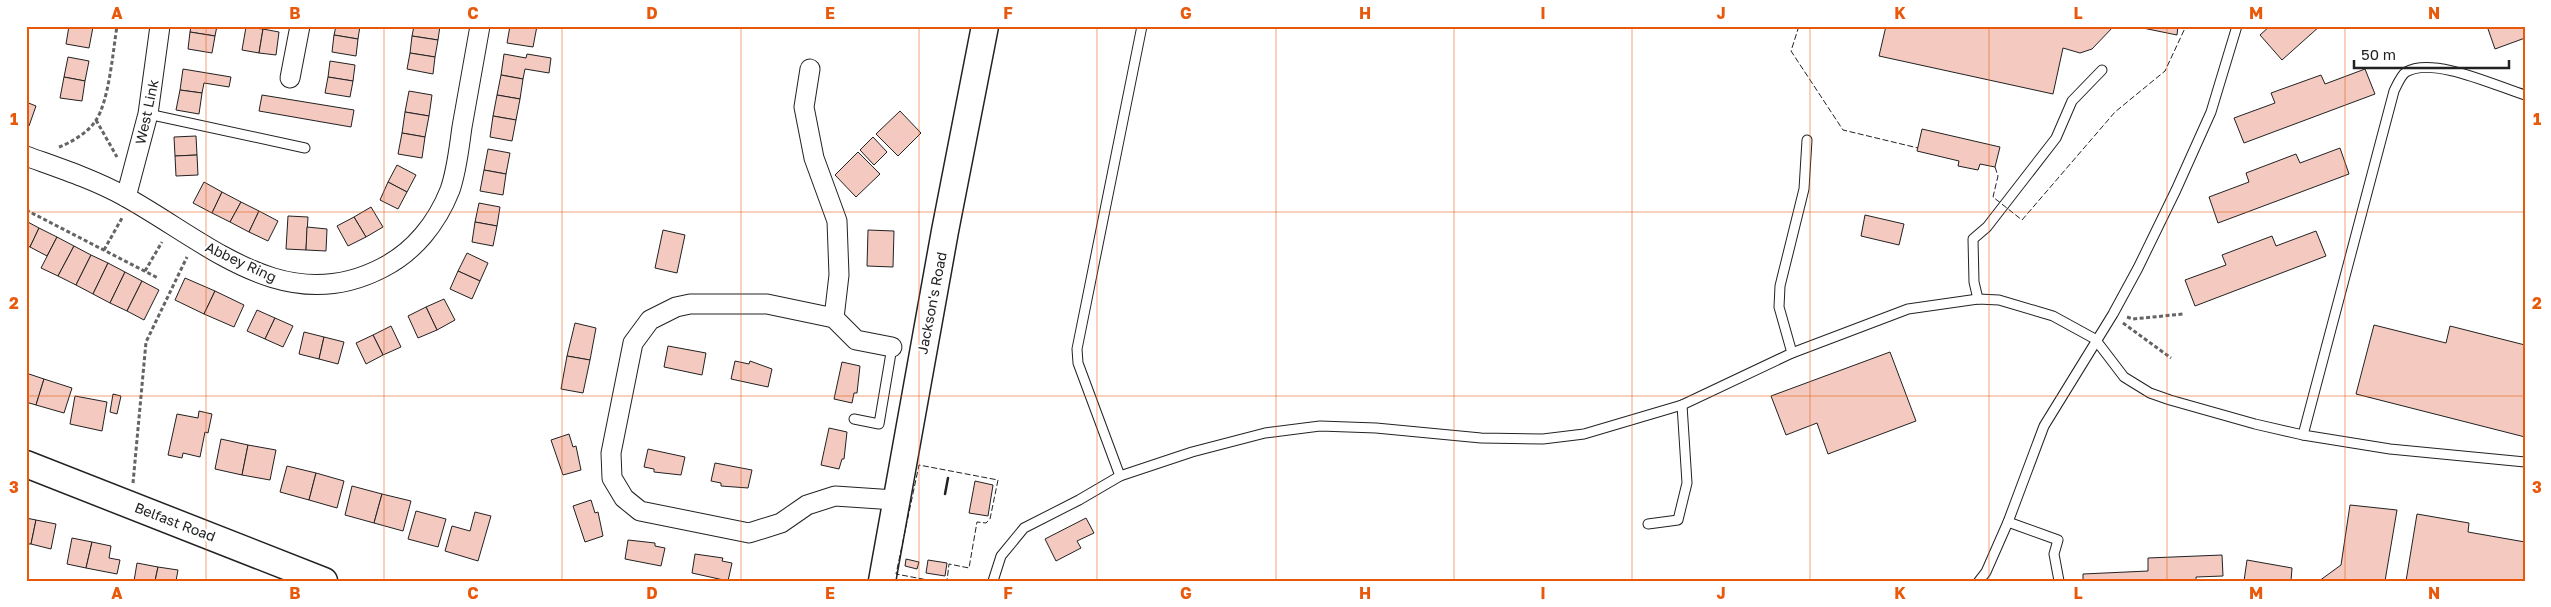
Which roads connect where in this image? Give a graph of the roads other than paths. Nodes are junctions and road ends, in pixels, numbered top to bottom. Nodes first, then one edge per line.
1 (160, 26) edge
2 (300, 26) edge
3 (480, 26) edge
4 (986, 26) edge
5 (1142, 26) edge
6 (2237, 26) edge
7 (810, 69) dead end
8 (2102, 70) dead end
9 (290, 78) dead end
10 (2525, 95) edge
11 (148, 114) junction
12 (1808, 140) dead end
13 (305, 148) dead end
14 (30, 157) edge
15 (128, 199) junction
16 (1978, 299) junction
17 (834, 318) junction
18 (2096, 339) junction
19 (892, 347) joint
20 (1792, 353) junction
21 (1682, 405) junction
22 (854, 420) dead end
23 (2303, 435) junction
24 (2525, 462) edge
25 (26, 464) edge
26 (1120, 476) junction
27 (896, 500) junction
28 (2008, 522) junction
29 (1648, 524) dead end
30 (324, 581) edge
31 (882, 581) edge
32 (993, 581) edge
33 (1979, 581) edge
34 (2059, 581) edge

1 - 11 street, West Link
2 - 9 street
3 - 15 street, Abbey Ring
4 - 27 street, Jackson's Road
5 - 26 lane
6 - 18 lane
7 - 17 street
8 - 16 lane
10 - 23 lane
11 - 13 lane
11 - 15 street, West Link
12 - 20 lane
14 - 15 street, Abbey Ring
16 - 18 lane
16 - 20 lane
17 - 19 street
17 - 27 street
18 - 23 lane
18 - 28 lane
19 - 22 lane
20 - 21 lane
21 - 26 lane
21 - 29 lane
23 - 24 lane
25 - 30 street, Belfast Road
26 - 32 lane
27 - 31 street, Jackson's Road
28 - 33 lane
28 - 34 lane

